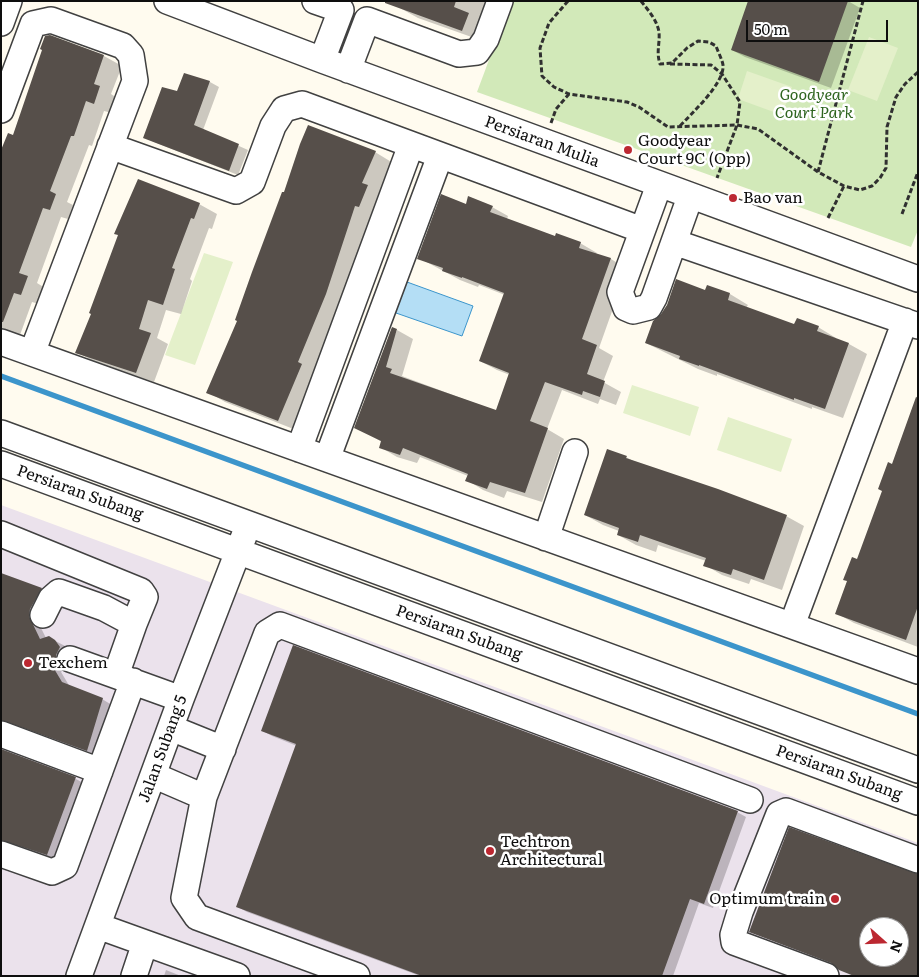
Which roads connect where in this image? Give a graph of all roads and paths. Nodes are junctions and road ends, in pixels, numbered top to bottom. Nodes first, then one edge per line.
1 (9, 1) edge
2 (167, 1) edge
3 (315, 1) edge
4 (500, 1) edge
5 (568, 1) edge
6 (641, 1) edge
7 (863, 1) edge
8 (1, 24) edge
9 (322, 60) junction
10 (664, 63) junction
11 (348, 70) junction
12 (918, 72) edge
13 (722, 74) junction
14 (569, 94) junction
15 (1, 110) edge
16 (737, 126) junction
17 (678, 127) junction
18 (544, 143) junction
19 (411, 145) junction
20 (110, 146) junction
21 (440, 156) junction
22 (818, 172) junction
23 (918, 172) edge
24 (717, 178) dead end
25 (658, 185) junction
26 (844, 186) junction
27 (690, 197) junction
28 (902, 214) dead end
29 (828, 218) dead end
30 (642, 230) junction
31 (674, 242) junction
32 (918, 279) edge
33 (911, 323) edge
34 (1, 342) edge
35 (32, 353) junction
36 (1, 433) edge
37 (299, 449) junction
38 (575, 452) dead end
39 (327, 459) junction
40 (1, 464) edge
41 (249, 524) junction
42 (1, 534) edge
43 (546, 538) junction
44 (238, 552) junction
45 (43, 615) dead end
46 (134, 624) junction
47 (792, 625) junction
48 (70, 659) dead end
49 (918, 670) edge
50 (125, 678) junction
51 (181, 698) junction
52 (171, 728) junction
53 (1, 734) edge
54 (223, 749) junction
55 (100, 770) junction
56 (918, 770) edge
57 (153, 775) junction
58 (204, 797) junction
59 (750, 800) dead end
60 (918, 802) edge
61 (1, 854) edge
62 (918, 860) edge
63 (98, 926) junction
64 (146, 943) junction
65 (79, 976) edge
66 (134, 976) edge
67 (237, 976) edge
68 (357, 976) edge
69 (826, 976) edge

1 - 8 street
2 - 9 street, Persiaran Mulia
3 - 9 street
4 - 11 street
5 - 14 path
6 - 10 path
7 - 22 path
9 - 11 street, Persiaran Mulia
10 - 13 path
10 - 13 path
11 - 18 street, Persiaran Mulia
12 - 26 path
13 - 16 path
13 - 17 path
14 - 17 path
14 - 18 path
15 - 20 street
16 - 17 path
16 - 22 path
16 - 24 path
18 - 25 street, Persiaran Mulia
19 - 20 street
19 - 21 street
19 - 37 street
20 - 35 street
21 - 30 street
21 - 39 street
22 - 26 path
23 - 28 path
25 - 27 street, Persiaran Mulia
25 - 30 street
26 - 29 path
27 - 31 street
27 - 32 street, Persiaran Mulia
30 - 31 street
31 - 33 street
33 - 47 street
34 - 35 street
35 - 37 street
36 - 41 street, Persiaran Subang
37 - 39 street
38 - 43 street
39 - 43 street
40 - 44 street, Persiaran Subang
41 - 44 street, Jalan Subang 5
41 - 56 street, Persiaran Subang
42 - 46 street
43 - 47 street
44 - 51 street, Jalan Subang 5
44 - 60 street, Persiaran Subang
45 - 46 street
46 - 50 street
47 - 49 street
48 - 50 street
50 - 51 street
50 - 55 street
51 - 52 street, Jalan Subang 5
52 - 54 street
52 - 57 street, Jalan Subang 5
53 - 55 street
54 - 58 street
54 - 59 street
55 - 61 street
57 - 58 street
57 - 63 street, Jalan Subang 5
58 - 68 street
62 - 69 street
63 - 64 street
63 - 65 street, Jalan Subang 5
64 - 66 street
64 - 67 street

